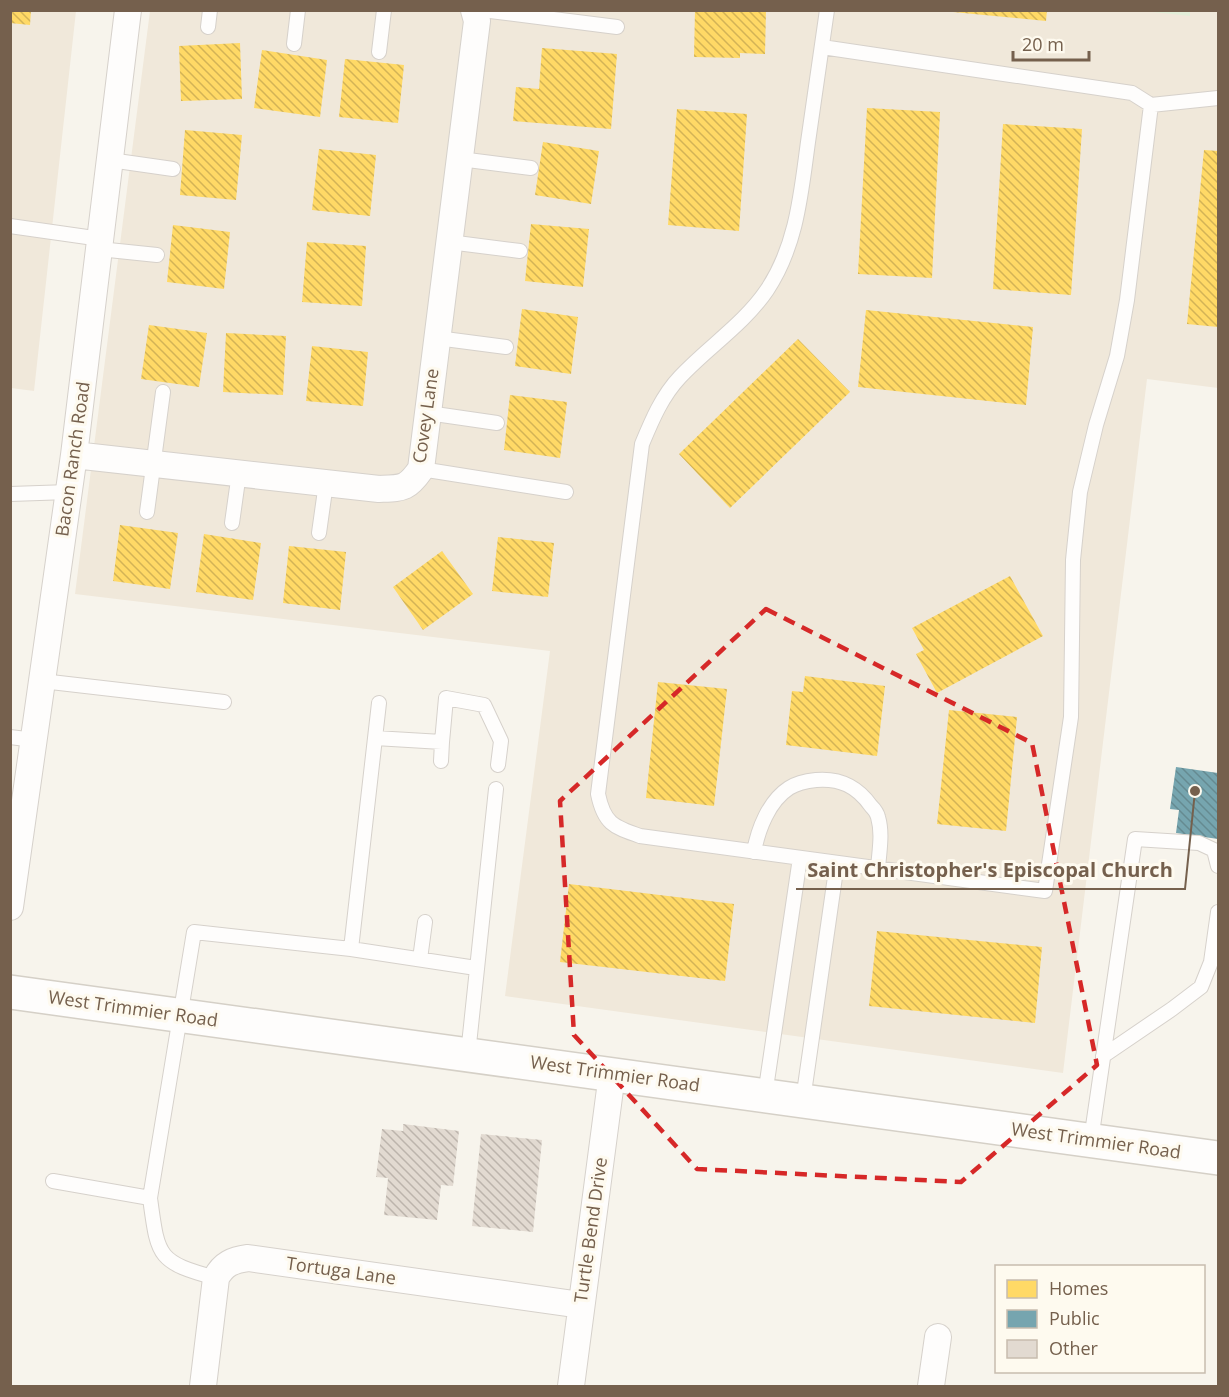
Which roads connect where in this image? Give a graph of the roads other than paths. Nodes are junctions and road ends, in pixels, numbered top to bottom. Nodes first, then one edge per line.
1 (128, 10) edge
2 (210, 10) edge
3 (298, 10) edge
4 (384, 10) edge
5 (474, 10) edge
6 (482, 10) edge
7 (827, 10) edge
8 (208, 27) dead end
9 (617, 27) dead end
10 (294, 44) dead end
11 (822, 47) junction
12 (379, 52) dead end
13 (1218, 98) edge
14 (1151, 105) junction
15 (460, 159) junction
16 (110, 160) junction
17 (531, 168) dead end
18 (173, 169) dead end
19 (10, 226) edge
20 (449, 242) junction
21 (100, 244) junction
22 (520, 251) dead end
23 (157, 255) dead end
24 (437, 338) junction
25 (506, 347) dead end
26 (163, 392) dead end
27 (428, 413) junction
28 (496, 423) dead end
29 (74, 455) junction
30 (154, 464) junction
31 (421, 469) junction
32 (239, 473) junction
33 (326, 483) junction
34 (69, 492) junction
35 (566, 492) dead end
36 (10, 494) edge
37 (147, 512) dead end
38 (232, 523) dead end
39 (319, 532) dead end
40 (42, 681) junction
41 (224, 702) dead end
42 (379, 703) dead end
43 (375, 738) junction
44 (22, 739) edge
45 (442, 742) junction
46 (441, 761) dead end
47 (498, 765) dead end
48 (496, 789) dead end
49 (754, 852) junction
50 (800, 858) junction
51 (837, 863) junction
52 (1218, 866) edge
53 (878, 869) junction
54 (10, 907) edge
55 (1218, 912) edge
56 (425, 922) dead end
57 (351, 949) junction
58 (420, 959) junction
59 (476, 968) junction
60 (10, 992) edge
61 (181, 1015) junction
62 (468, 1054) junction
63 (1103, 1056) junction
64 (612, 1074) junction
65 (765, 1095) junction
66 (803, 1100) junction
67 (1091, 1140) junction
68 (1218, 1158) edge
69 (53, 1181) dead end
70 (150, 1198) junction
71 (216, 1278) junction
72 (581, 1305) junction
73 (938, 1337) dead end
74 (203, 1386) edge
75 (571, 1386) edge
76 (931, 1386) edge

1 - 16 street, Bacon Ranch Road
2 - 8 lane
3 - 10 lane
4 - 12 lane
5 - 15 street, Covey Lane
6 - 9 lane
7 - 11 lane
11 - 14 lane
11 - 49 lane
13 - 14 lane
14 - 53 lane
15 - 17 lane
15 - 20 street, Covey Lane
16 - 18 lane
16 - 21 street, Bacon Ranch Road
19 - 21 lane
20 - 22 lane
20 - 24 street, Covey Lane
21 - 23 lane
21 - 29 street, Bacon Ranch Road
24 - 25 lane
24 - 27 street, Covey Lane
26 - 30 lane
27 - 28 lane
27 - 31 street, Covey Lane
29 - 30 street, Covey Lane
29 - 34 street, Bacon Ranch Road
30 - 32 street, Covey Lane
30 - 37 lane
31 - 33 street, Covey Lane
31 - 35 lane
32 - 33 street, Covey Lane
32 - 38 lane
33 - 39 lane
34 - 36 lane
34 - 40 street, Bacon Ranch Road
40 - 41 lane
40 - 44 street, Bacon Ranch Road
42 - 43 lane
43 - 45 lane
43 - 57 lane
44 - 54 street, Bacon Ranch Road
45 - 46 lane
45 - 47 lane
48 - 59 lane
49 - 50 lane
49 - 53 lane
50 - 51 lane
50 - 65 lane
51 - 53 lane
51 - 66 lane
52 - 63 lane
55 - 63 lane
56 - 58 lane
57 - 58 lane
57 - 61 lane
58 - 59 lane
59 - 62 lane
60 - 61 main road, West Trimmier Road
61 - 62 main road, West Trimmier Road
61 - 70 lane
62 - 64 main road, West Trimmier Road
63 - 67 lane
64 - 65 main road, West Trimmier Road
64 - 72 street, Turtle Bend Drive
65 - 66 main road, West Trimmier Road
66 - 67 main road, West Trimmier Road
67 - 68 main road, West Trimmier Road
69 - 70 lane
70 - 71 lane
71 - 72 street, Tortuga Lane
71 - 74 street
72 - 75 street, Turtle Bend Drive
73 - 76 street

